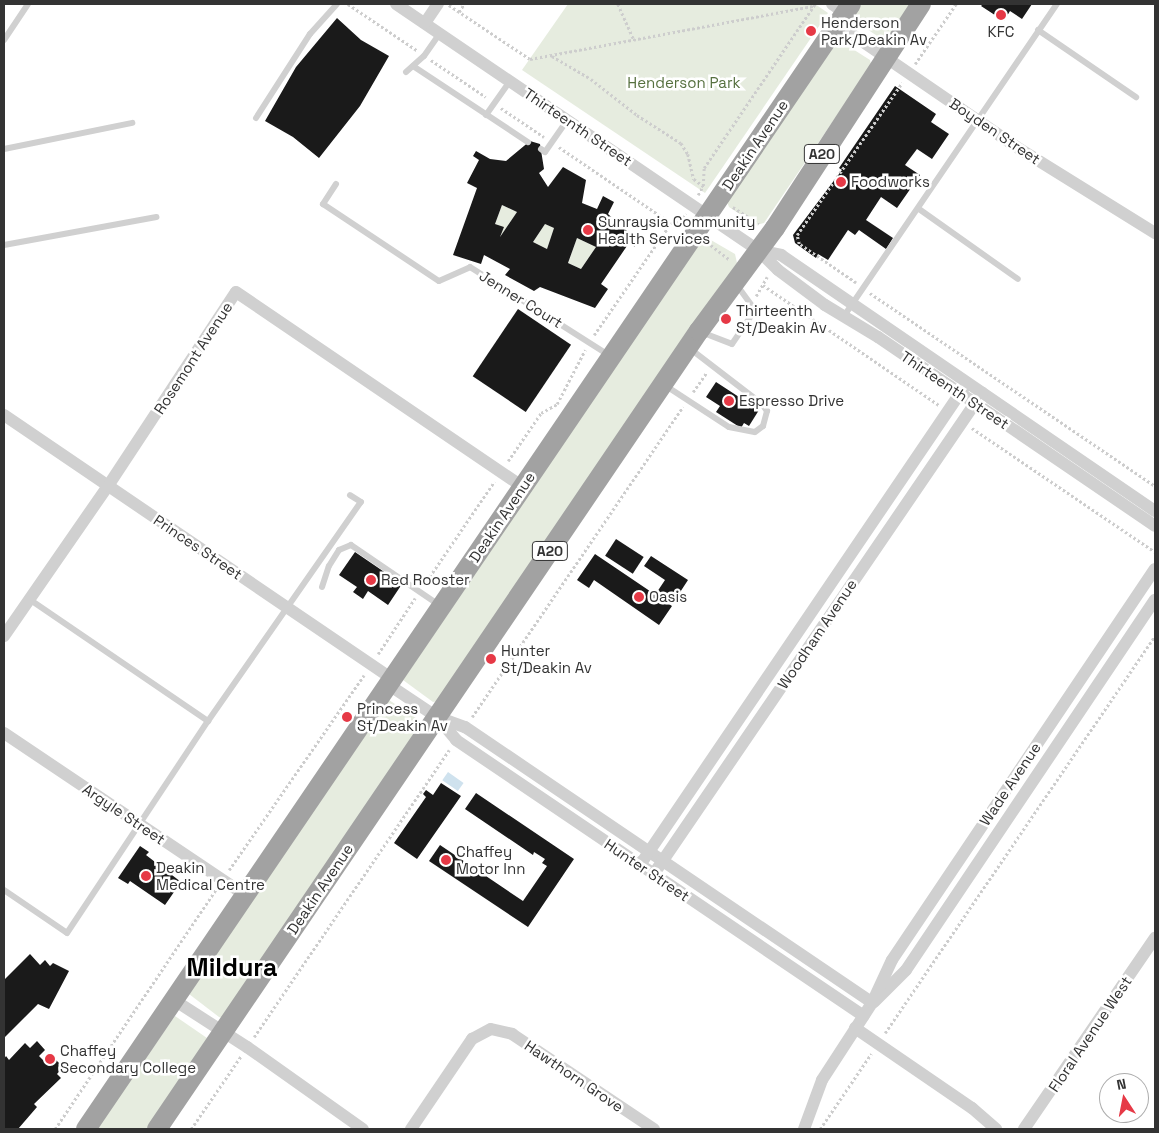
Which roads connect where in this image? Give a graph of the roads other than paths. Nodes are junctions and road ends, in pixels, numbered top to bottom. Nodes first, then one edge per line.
1 (28, 4) edge
2 (337, 4) edge
3 (396, 4) edge
4 (921, 4) edge
5 (1056, 4) edge
6 (445, 5) edge
7 (841, 11) edge
8 (425, 23) junction
9 (1038, 30) junction
10 (440, 33) junction
11 (4, 40) edge
12 (886, 57) junction
13 (413, 66) junction
14 (406, 72) dead end
15 (510, 81) junction
16 (1136, 97) dead end
17 (486, 115) junction
18 (256, 118) dead end
19 (567, 120) junction
20 (978, 120) junction
21 (132, 123) dead end
22 (528, 142) dead end
23 (4, 149) edge
24 (541, 149) dead end
25 (336, 184) dead end
26 (700, 210) junction
27 (919, 210) junction
28 (156, 217) dead end
29 (1155, 233) edge
30 (4, 245) edge
31 (758, 250) junction
32 (740, 276) junction
33 (1018, 279) dead end
34 (852, 303) junction
35 (844, 316) junction
36 (693, 339) junction
37 (611, 357) junction
38 (663, 384) junction
39 (963, 388) junction
40 (978, 398) junction
41 (4, 415) edge
42 (108, 486) junction
43 (523, 486) junction
44 (350, 495) dead end
45 (1155, 511) edge
46 (1155, 526) edge
47 (1155, 569) edge
48 (322, 588) dead end
49 (29, 599) junction
50 (1155, 600) edge
51 (441, 606) junction
52 (288, 609) junction
53 (4, 636) edge
54 (390, 682) junction
55 (437, 717) junction
56 (208, 722) junction
57 (4, 733) edge
58 (139, 823) junction
59 (650, 851) junction
60 (663, 861) junction
61 (640, 866) junction
62 (654, 875) junction
63 (4, 890) edge
64 (245, 895) junction
65 (1155, 938) edge
66 (174, 1000) junction
67 (872, 1003) junction
68 (863, 1016) junction
69 (855, 1028) junction
70 (223, 1032) junction
71 (86, 1129) edge
72 (157, 1129) edge
73 (363, 1129) edge
74 (410, 1129) edge
75 (654, 1129) edge
76 (804, 1129) edge
77 (996, 1129) edge
78 (1024, 1129) edge

1 - 11 lane
2 - 18 lane
3 - 8 street, Thirteenth Street
4 - 12 highway, Deakin Avenue / A20
5 - 9 lane
6 - 8 street
7 - 12 street, Boyden Street
7 - 26 highway, Deakin Avenue
8 - 10 street, Thirteenth Street
9 - 16 lane
9 - 20 lane
10 - 13 lane
10 - 15 street, Thirteenth Street
12 - 20 street, Boyden Street
12 - 31 highway, Deakin Avenue / A20
13 - 14 lane
13 - 17 lane
15 - 17 lane
15 - 19 street, Thirteenth Street
17 - 22 lane
19 - 24 lane
19 - 26 street, Thirteenth Street
20 - 27 lane
20 - 29 street, Boyden Street
21 - 23 lane
25 - 37 lane, Jenner Court
26 - 31 street, Thirteenth Street
26 - 37 highway, Deakin Avenue
27 - 33 lane
27 - 34 lane
28 - 30 lane
31 - 32 highway, Deakin Avenue / A20
31 - 34 street, Thirteenth Street
31 - 35 street, Thirteenth Street
32 - 36 highway, Deakin Avenue / A20
32 - 36 lane
34 - 35 lane
34 - 39 street, Thirteenth Street
35 - 39 street, Thirteenth Street
36 - 38 highway, Deakin Avenue / A20
36 - 38 lane
37 - 43 highway, Deakin Avenue
38 - 55 highway, Deakin Avenue / A20
39 - 40 street, Thirteenth Street
39 - 59 street, Woodham Avenue
40 - 45 street, Thirteenth Street
40 - 46 street, Thirteenth Street
40 - 60 street, Woodham Avenue
41 - 42 street, Princes Street
42 - 43 street, Rosemont Avenue
42 - 49 street, Rosemont Avenue
42 - 52 street, Princes Street
43 - 51 highway, Deakin Avenue
44 - 52 lane
47 - 67 street, Wade Avenue
48 - 51 lane
49 - 53 street, Rosemont Avenue
49 - 56 lane
50 - 67 street, Wade Avenue
51 - 54 highway, Deakin Avenue
52 - 54 street, Princes Street
52 - 56 lane
54 - 55 street, Hunter Street
54 - 64 highway, Deakin Avenue
55 - 59 street, Hunter Street
55 - 61 street, Hunter Street
55 - 70 highway, Deakin Avenue / A20
56 - 58 lane
57 - 58 street, Argyle Street
58 - 63 lane
58 - 64 street, Argyle Street
59 - 60 street, Hunter Street
59 - 61 street, Woodham Avenue
60 - 62 street, Woodham Avenue
60 - 67 street, Hunter Street
61 - 62 street, Hunter Street
62 - 68 street, Hunter Street
64 - 66 highway, Deakin Avenue
65 - 78 street, Floral Avenue West
66 - 70 street
66 - 71 highway, Deakin Avenue
67 - 68 street, Wade Avenue
68 - 69 street, Wade Avenue
69 - 76 street, Wade Avenue
69 - 77 street
70 - 72 highway, Deakin Avenue / A20
70 - 73 street
74 - 75 street, Hawthorn Grove

